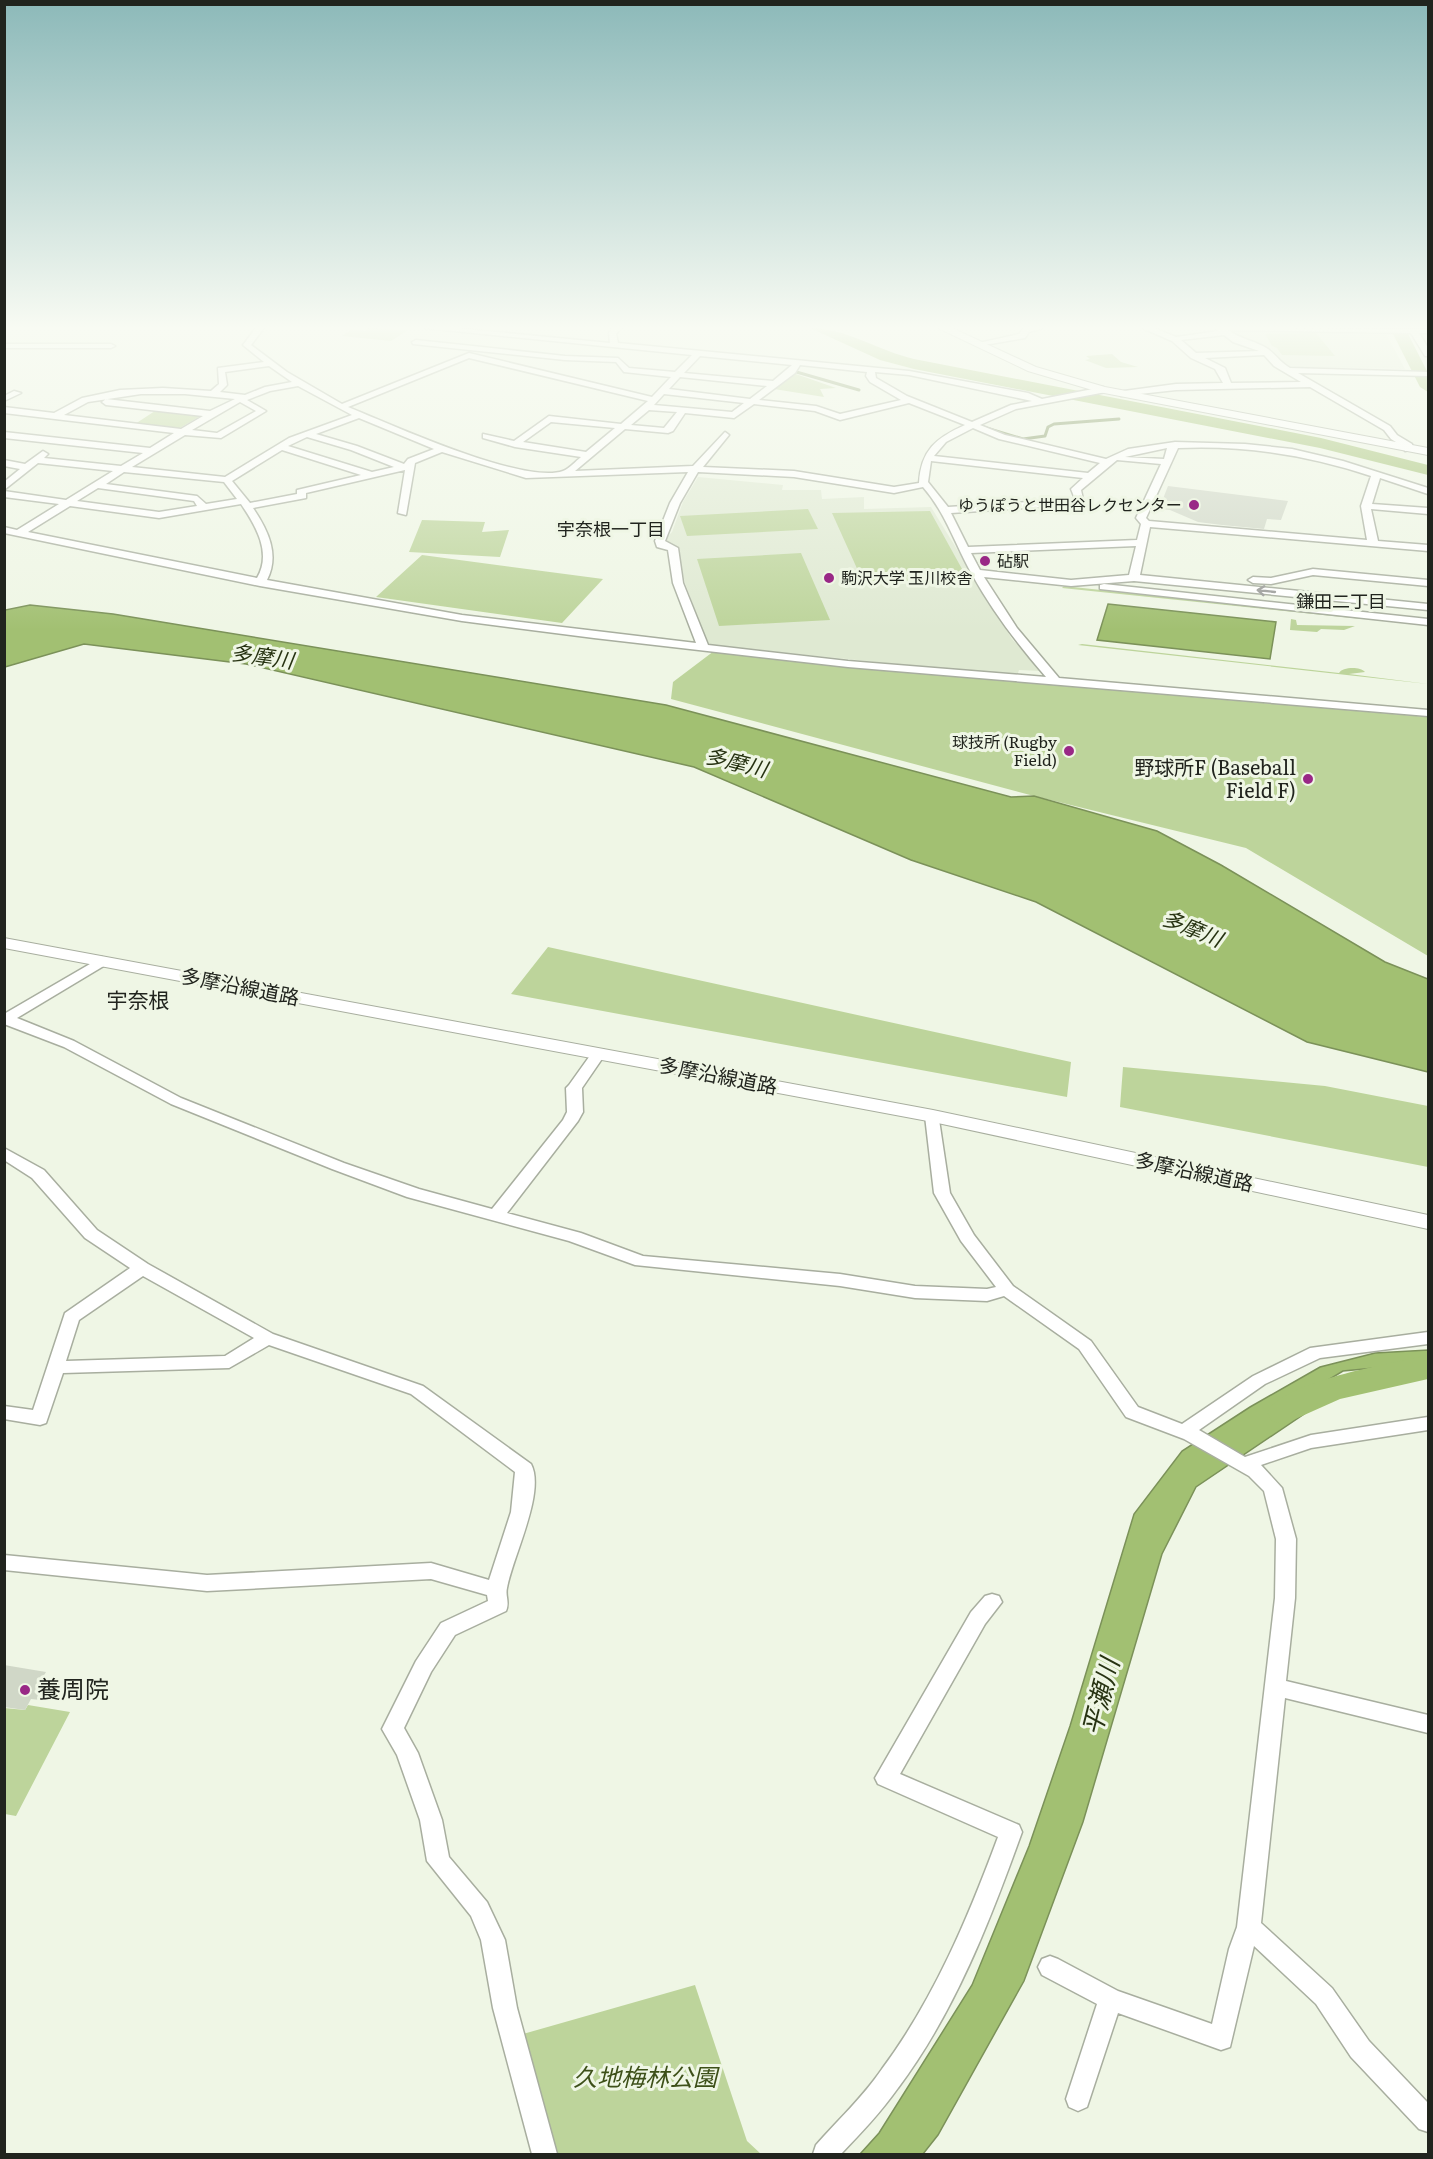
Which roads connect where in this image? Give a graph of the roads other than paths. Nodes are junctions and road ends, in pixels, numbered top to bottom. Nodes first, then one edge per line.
1 (154, 429) edge
2 (187, 429) edge
3 (231, 429) edge
4 (320, 429) edge
5 (392, 429) edge
6 (536, 429) edge
7 (621, 429) edge
8 (965, 429) edge
9 (981, 429) edge
10 (1304, 429) edge
11 (1388, 429) edge
12 (182, 432) junction
13 (75, 434) dead end
14 (305, 434) junction
15 (4, 435) edge
16 (724, 435) dead end
17 (486, 436) dead end
18 (65, 440) junction
19 (515, 444) junction
20 (1175, 445) junction
21 (282, 447) junction
22 (442, 449) junction
23 (151, 451) junction
24 (1420, 453) edge
25 (589, 454) junction
26 (927, 458) junction
27 (35, 460) junction
28 (1108, 460) junction
29 (1168, 462) junction
30 (4, 464) edge
31 (27, 467) junction
32 (406, 467) junction
33 (123, 468) junction
34 (696, 469) junction
35 (565, 474) junction
36 (371, 475) junction
37 (1376, 475) junction
38 (1091, 476) junction
39 (227, 480) junction
40 (926, 484) junction
41 (96, 485) junction
42 (4, 487) edge
43 (1428, 491) edge
44 (4, 494) edge
45 (68, 502) junction
46 (246, 504) junction
47 (1366, 506) junction
48 (204, 508) junction
49 (945, 510) junction
50 (1428, 511) edge
51 (403, 513) dead end
52 (1146, 524) junction
53 (4, 530) edge
54 (19, 533) junction
55 (1142, 543) junction
56 (1373, 543) junction
57 (1428, 548) edge
58 (966, 550) junction
59 (976, 573) junction
60 (1135, 573) junction
61 (260, 583) junction
62 (1071, 583) junction
63 (1428, 583) edge
64 (1428, 597) edge
65 (1412, 605) junction
66 (1428, 607) edge
67 (1383, 617) junction
68 (1428, 622) edge
69 (703, 647) junction
70 (1056, 682) junction
71 (1428, 713) edge
72 (4, 943) edge
73 (102, 961) junction
74 (5, 1019) edge
75 (599, 1053) junction
76 (933, 1116) junction
77 (4, 1153) edge
78 (495, 1217) junction
79 (1428, 1222) edge
80 (142, 1268) junction
81 (1007, 1290) junction
82 (267, 1338) junction
83 (1428, 1338) edge
84 (58, 1367) junction
85 (4, 1412) edge
86 (1428, 1423) edge
87 (1187, 1433) junction
88 (1240, 1463) junction
89 (4, 1562) edge
90 (496, 1590) junction
91 (992, 1602) dead end
92 (1275, 1688) junction
93 (1428, 1724) edge
94 (1249, 1927) junction
95 (1050, 1966) dead end
96 (1112, 1999) junction
97 (1078, 2099) dead end
98 (1428, 2120) edge
99 (545, 2154) edge
100 (825, 2154) edge

1 - 12 street
2 - 12 street
3 - 12 street
4 - 14 street
5 - 22 street
6 - 19 street
7 - 25 street
8 - 26 street
9 - 28 street
10 - 24 main road
11 - 24 street
12 - 23 street
13 - 18 street
14 - 21 street
14 - 32 street
15 - 18 street
16 - 34 street
17 - 19 street
18 - 23 street
18 - 27 street
19 - 25 street
20 - 28 street
20 - 29 street
20 - 37 street
21 - 36 street
21 - 39 street
22 - 32 street
22 - 35 street
23 - 33 street
25 - 35 street
26 - 38 street
26 - 40 street
27 - 31 street
27 - 33 street
28 - 29 street
28 - 38 street
29 - 52 street
30 - 31 street
31 - 42 street
32 - 36 street
32 - 51 street
33 - 39 street
33 - 41 street
34 - 35 street
34 - 40 street
34 - 69 street
36 - 46 street
37 - 43 street
37 - 47 street
38 - 49 street
39 - 46 street
40 - 49 street
41 - 45 street
41 - 48 street
44 - 45 street
45 - 48 street
45 - 54 street
46 - 48 street
46 - 61 street
47 - 50 street
47 - 56 street
49 - 58 street
52 - 55 street
52 - 56 street
53 - 54 street
54 - 61 street
55 - 58 street
55 - 60 street
56 - 57 street
58 - 59 street
59 - 62 street
59 - 70 street
60 - 62 street
60 - 63 street
65 -> 60 street
61 - 69 street
62 - 67 street
64 - 65 street
65 - 66 street
65 - 67 street
67 - 68 street
69 - 70 street
70 - 71 street
72 - 73 main road, 多摩沿線道路
73 - 74 street
73 - 75 main road, 多摩沿線道路
74 - 78 street
75 - 76 main road, 多摩沿線道路
75 - 78 street
76 - 79 main road, 多摩沿線道路
76 - 81 street
77 - 80 street
78 - 81 street
80 - 82 street
80 - 84 street
81 - 87 street
82 - 84 street
82 - 90 street
83 - 87 street
84 - 85 street
86 - 88 street
87 - 88 street
88 - 92 street
89 - 90 street
90 - 99 street
91 - 100 street
92 - 93 street
92 - 94 street
94 - 96 street
94 - 98 street
95 - 96 street
96 - 97 street

